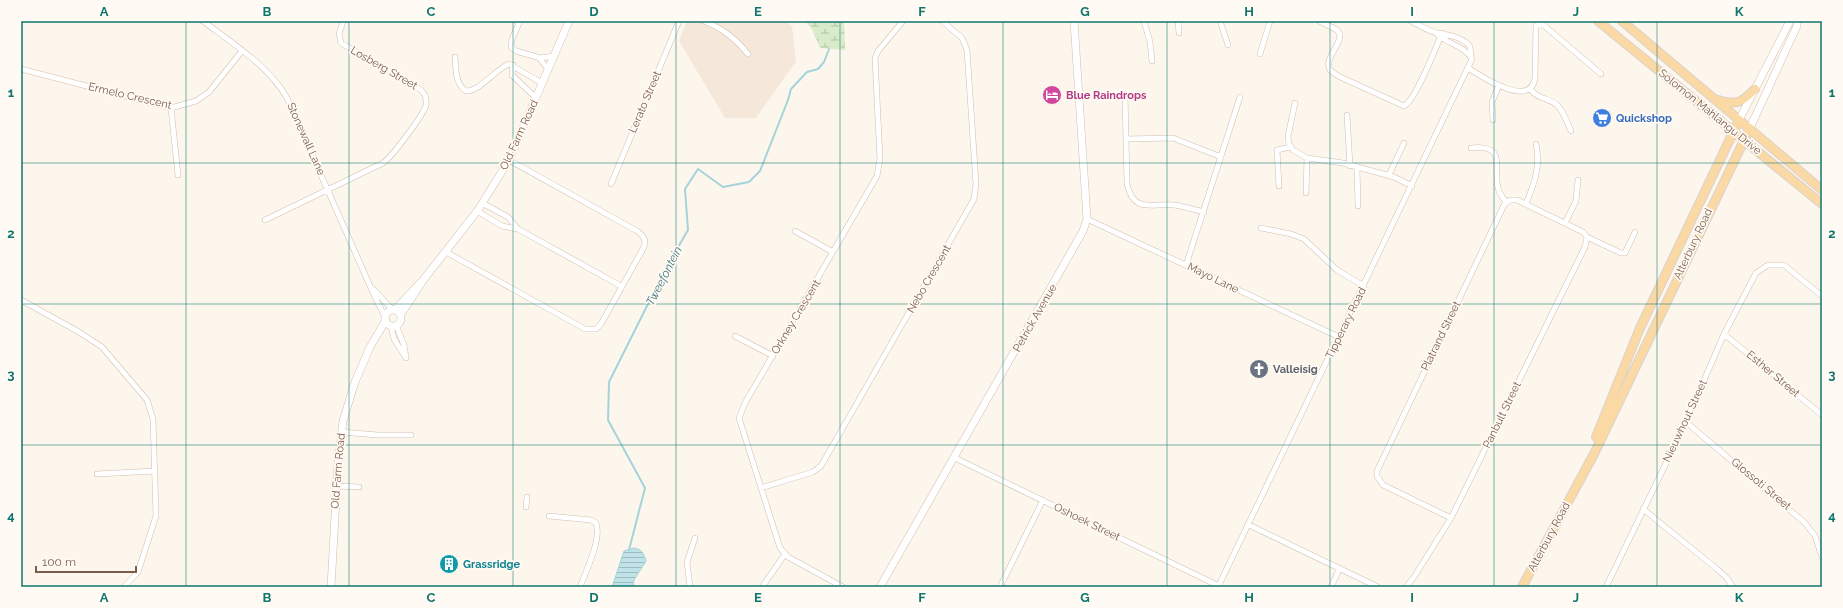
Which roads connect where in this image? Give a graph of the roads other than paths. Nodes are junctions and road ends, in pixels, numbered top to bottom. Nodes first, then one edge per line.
1 (203, 21) edge
2 (343, 21) edge
3 (520, 21) edge
4 (570, 21) edge
5 (679, 21) edge
6 (704, 21) edge
7 (903, 21) edge
8 (942, 21) edge
9 (1074, 21) edge
10 (1144, 21) edge
11 (1178, 21) edge
12 (1220, 21) edge
13 (1270, 21) edge
14 (1318, 21) edge
15 (1411, 21) edge
16 (1598, 21) edge
17 (1622, 21) edge
18 (1790, 21) edge
19 (1797, 21) edge
20 (1179, 33) dead end
21 (1441, 35) junction
22 (1228, 45) dead end
23 (242, 52) junction
24 (748, 54) dead end
25 (1260, 54) dead end
26 (555, 56) junction
27 (455, 57) dead end
28 (537, 57) dead end
29 (1471, 57) junction
30 (1152, 61) dead end
31 (513, 65) junction
32 (1468, 68) junction
33 (21, 69) edge
34 (548, 69) junction
35 (1601, 74) dead end
36 (542, 83) junction
37 (1499, 85) junction
38 (1530, 89) junction
39 (1755, 89) junction
40 (1125, 94) dead end
41 (1240, 97) dead end
42 (536, 98) junction
43 (1716, 99) junction
44 (1295, 103) dead end
45 (171, 108) junction
46 (1347, 115) dead end
47 (1493, 120) dead end
48 (1739, 120) junction
49 (1750, 128) junction
50 (1571, 131) dead end
51 (1733, 132) junction
52 (1126, 139) junction
53 (1744, 140) junction
54 (1404, 143) dead end
55 (1536, 144) dead end
56 (1290, 147) junction
57 (1471, 148) dead end
58 (1221, 157) junction
59 (1307, 158) junction
60 (509, 160) junction
61 (1350, 166) junction
62 (1357, 168) junction
63 (178, 175) dead end
64 (1389, 175) junction
65 (1578, 180) dead end
66 (611, 184) dead end
67 (1279, 186) dead end
68 (1412, 186) junction
69 (328, 190) junction
70 (1822, 190) edge
71 (1306, 193) dead end
72 (1506, 202) junction
73 (482, 203) junction
74 (1526, 204) junction
75 (1822, 204) edge
76 (1358, 206) dead end
77 (477, 211) junction
78 (1204, 212) junction
79 (1087, 219) junction
80 (265, 220) dead end
81 (1565, 223) junction
82 (1261, 228) dead end
83 (518, 229) junction
84 (795, 231) dead end
85 (1635, 232) dead end
86 (1587, 237) junction
87 (446, 252) junction
88 (833, 252) junction
89 (1186, 265) junction
90 (371, 286) junction
91 (621, 286) junction
92 (1364, 286) junction
93 (1822, 296) edge
94 (21, 300) edge
95 (396, 311) junction
96 (389, 322) junction
97 (1724, 334) junction
98 (735, 336) dead end
99 (1339, 338) junction
100 (773, 356) junction
101 (1822, 415) edge
102 (1686, 422) junction
103 (341, 432) junction
104 (411, 435) dead end
105 (955, 458) junction
106 (1586, 466) junction
107 (155, 471) junction
108 (97, 474) dead end
109 (336, 486) junction
110 (359, 487) dead end
111 (761, 488) junction
112 (527, 497) dead end
113 (1043, 500) junction
114 (526, 507) dead end
115 (1643, 509) junction
116 (549, 516) dead end
117 (1450, 518) junction
118 (1249, 525) junction
119 (694, 538) dead end
120 (784, 554) junction
121 (1822, 557) edge
122 (1340, 568) junction
123 (1219, 586) edge
124 (124, 587) edge
125 (332, 587) edge
126 (580, 587) edge
127 (690, 587) edge
128 (762, 587) edge
129 (843, 587) edge
130 (880, 587) edge
131 (1000, 587) edge
132 (1331, 587) edge
133 (1378, 587) edge
134 (1406, 587) edge
135 (1522, 587) edge
136 (1606, 587) edge
137 (1733, 587) edge

1 - 23 street, Stonewall Lane
2 - 69 street, Losberg Street
3 - 28 street
4 - 26 street, Old Farm Road
5 - 66 street, Lerato Street
6 - 24 street
7 - 88 street, Orkney Crescent
8 - 111 street, Nebo Crescent
9 - 79 street, Petrick Avenue
10 - 30 street
11 - 20 street
12 - 22 street
13 - 25 street
14 - 21 street
15 - 21 street
16 - 51 main road, Solomon Mahlangu Drive
17 - 43 main road, Solomon Mahlangu Drive
18 - 39 street, Atterbury Road
19 - 49 street, Atterbury Road
21 - 29 street
21 - 29 street
23 - 45 street, Ermelo Crescent
23 - 69 street, Stonewall Lane
26 - 34 street, Old Farm Road
26 - 34 street
27 - 31 street
29 - 32 street, Tipperary Road
31 - 36 street
31 - 42 street
32 - 37 street
32 - 68 street, Tipperary Road
33 - 45 street, Ermelo Crescent
34 - 36 street, Old Farm Road
35 - 38 street
36 - 42 street, Old Farm Road
37 - 38 street
37 - 47 street
38 - 50 street
39 - 43 main road
39 - 48 street, Atterbury Road
40 - 52 street
41 - 58 street
42 - 60 street, Old Farm Road
43 - 48 main road, Solomon Mahlangu Drive
44 - 56 street
45 - 63 street
46 - 61 street
48 - 49 main road, Solomon Mahlangu Drive
48 - 51 main road, Atterbury Road
49 - 53 main road, Atterbury Road
49 - 70 main road, Solomon Mahlangu Drive
51 - 53 main road, Solomon Mahlangu Drive
51 - 106 main road, Atterbury Road
52 - 58 street
52 - 78 street
53 - 75 main road, Solomon Mahlangu Drive
53 - 106 main road, Atterbury Road
54 - 64 street
55 - 74 street
56 - 59 street
56 - 67 street
57 - 72 street
58 - 78 street
59 - 61 street
59 - 71 street
60 - 73 street, Old Farm Road
60 - 91 street
61 - 62 street
62 - 64 street
62 - 76 street
64 - 68 street
65 - 81 street
68 - 92 street, Tipperary Road
69 - 80 street
69 - 90 street, Stonewall Lane
72 - 74 street
72 - 117 street, Platrand Street
73 - 77 street, Old Farm Road
73 - 83 street
74 - 81 street
77 - 83 street
77 - 87 street, Old Farm Road
78 - 89 street
79 - 89 street, Mayo Lane
79 - 105 street, Petrick Avenue
81 - 86 street
82 - 92 street
83 - 91 street
84 - 88 street
85 - 86 street
86 - 117 street, Panbult Street
87 - 91 street
87 - 95 street, Old Farm Road
88 - 100 street, Orkney Crescent
89 - 99 street, Mayo Lane
90 - 95 street, Stonewall Lane
90 - 96 street, Stonewall Lane
92 - 99 street, Tipperary Road
93 - 97 street, Nieuwhout Street
94 - 107 street
95 - 96 street
95 - 96 street
96 - 96 street
96 - 103 street, Old Farm Road
97 - 101 street, Esther Street
97 - 102 street, Nieuwhout Street
98 - 100 street
99 - 118 street, Tipperary Road
100 - 111 street, Orkney Crescent
102 - 115 street, Nieuwhout Street
102 - 121 street, Glossoti Street
103 - 104 street
103 - 109 street, Old Farm Road
105 - 113 street, Oshoek Street
105 - 130 street, Petrick Avenue
106 - 135 main road, Atterbury Road
107 - 108 street
107 - 124 street
109 - 110 street
109 - 125 street, Old Farm Road
111 - 120 street, Orkney Crescent
112 - 114 street
113 - 123 street, Oshoek Street
113 - 131 street
115 - 136 street, Nieuwhout Street
115 - 137 street
116 - 126 street
117 - 134 street, Panbult Street
118 - 122 street
118 - 123 street, Tipperary Road
119 - 127 street
120 - 128 street
120 - 129 street
122 - 132 street
122 - 133 street

